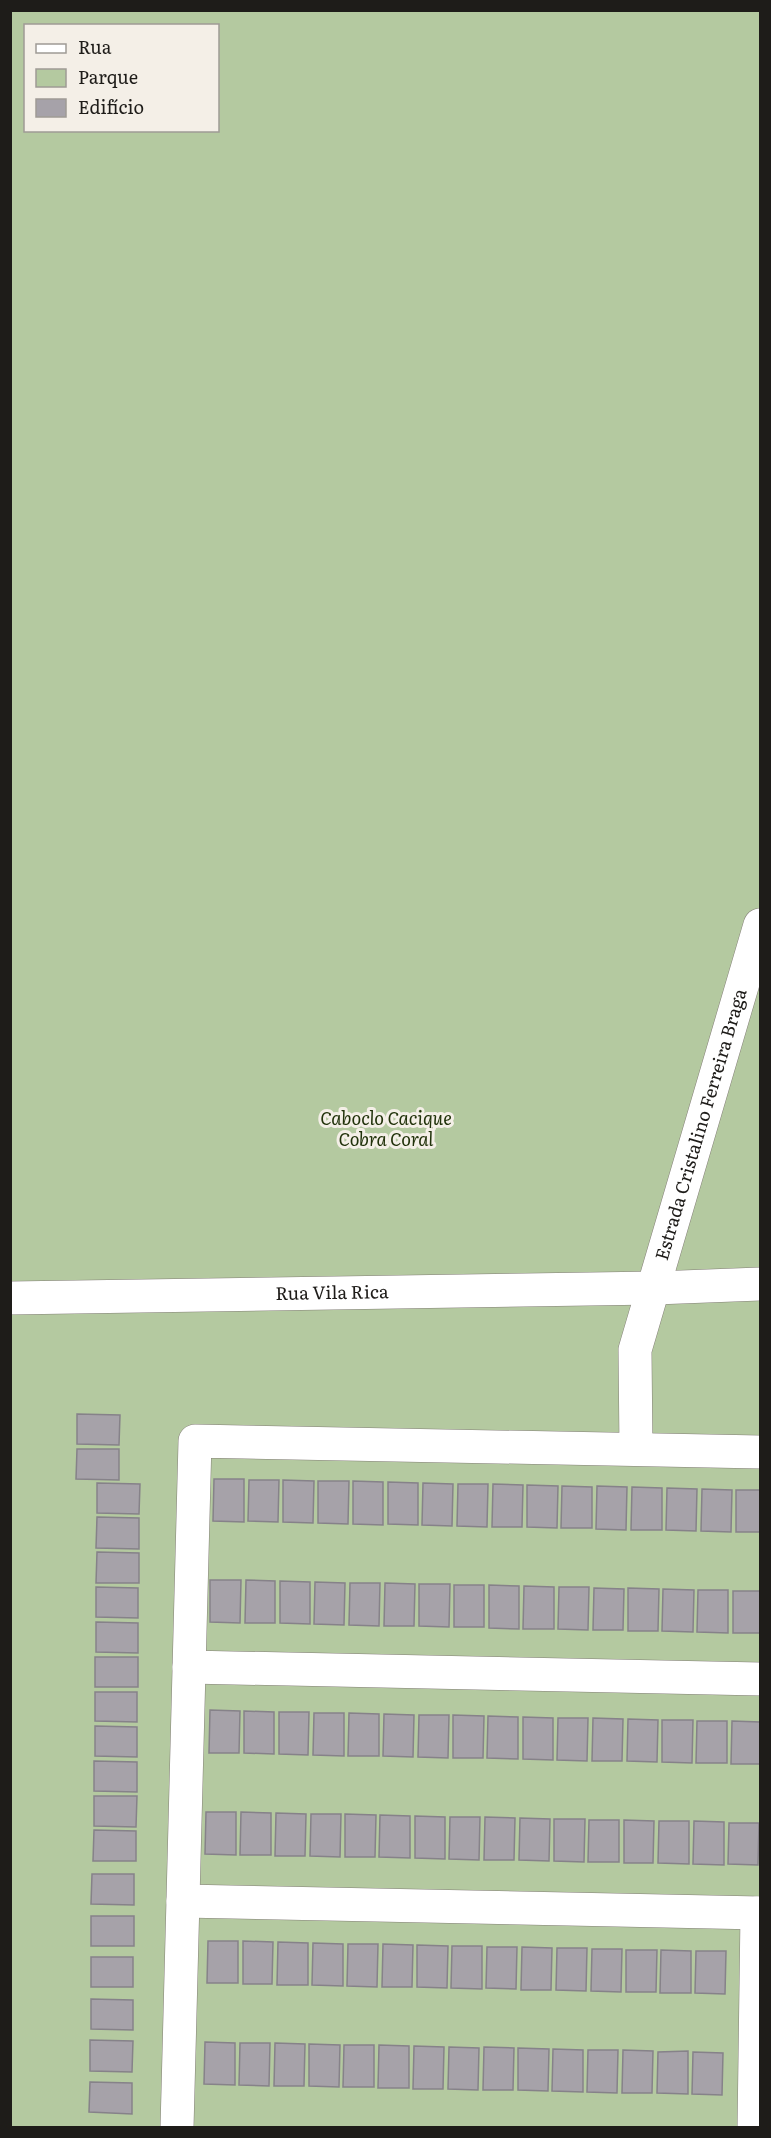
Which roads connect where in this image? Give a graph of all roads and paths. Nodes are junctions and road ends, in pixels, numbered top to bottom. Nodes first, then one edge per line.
1 (760, 925) edge
2 (760, 1284) edge
3 (655, 1288) junction
4 (10, 1298) edge
5 (636, 1449) junction
6 (760, 1452) edge
7 (189, 1668) junction
8 (760, 1679) edge
9 (183, 1901) junction
10 (759, 1913) edge
11 (177, 2127) edge
12 (754, 2127) edge

1 - 3 street, Estrada Cristalino Ferreira Braga
2 - 3 street, Rua Vila Rica
3 - 4 street, Rua Vila Rica
3 - 5 street, Estrada Cristalino Ferreira Braga
5 - 6 street
5 - 7 street
7 - 8 street
7 - 9 street
9 - 10 street
9 - 11 street
10 - 12 street

